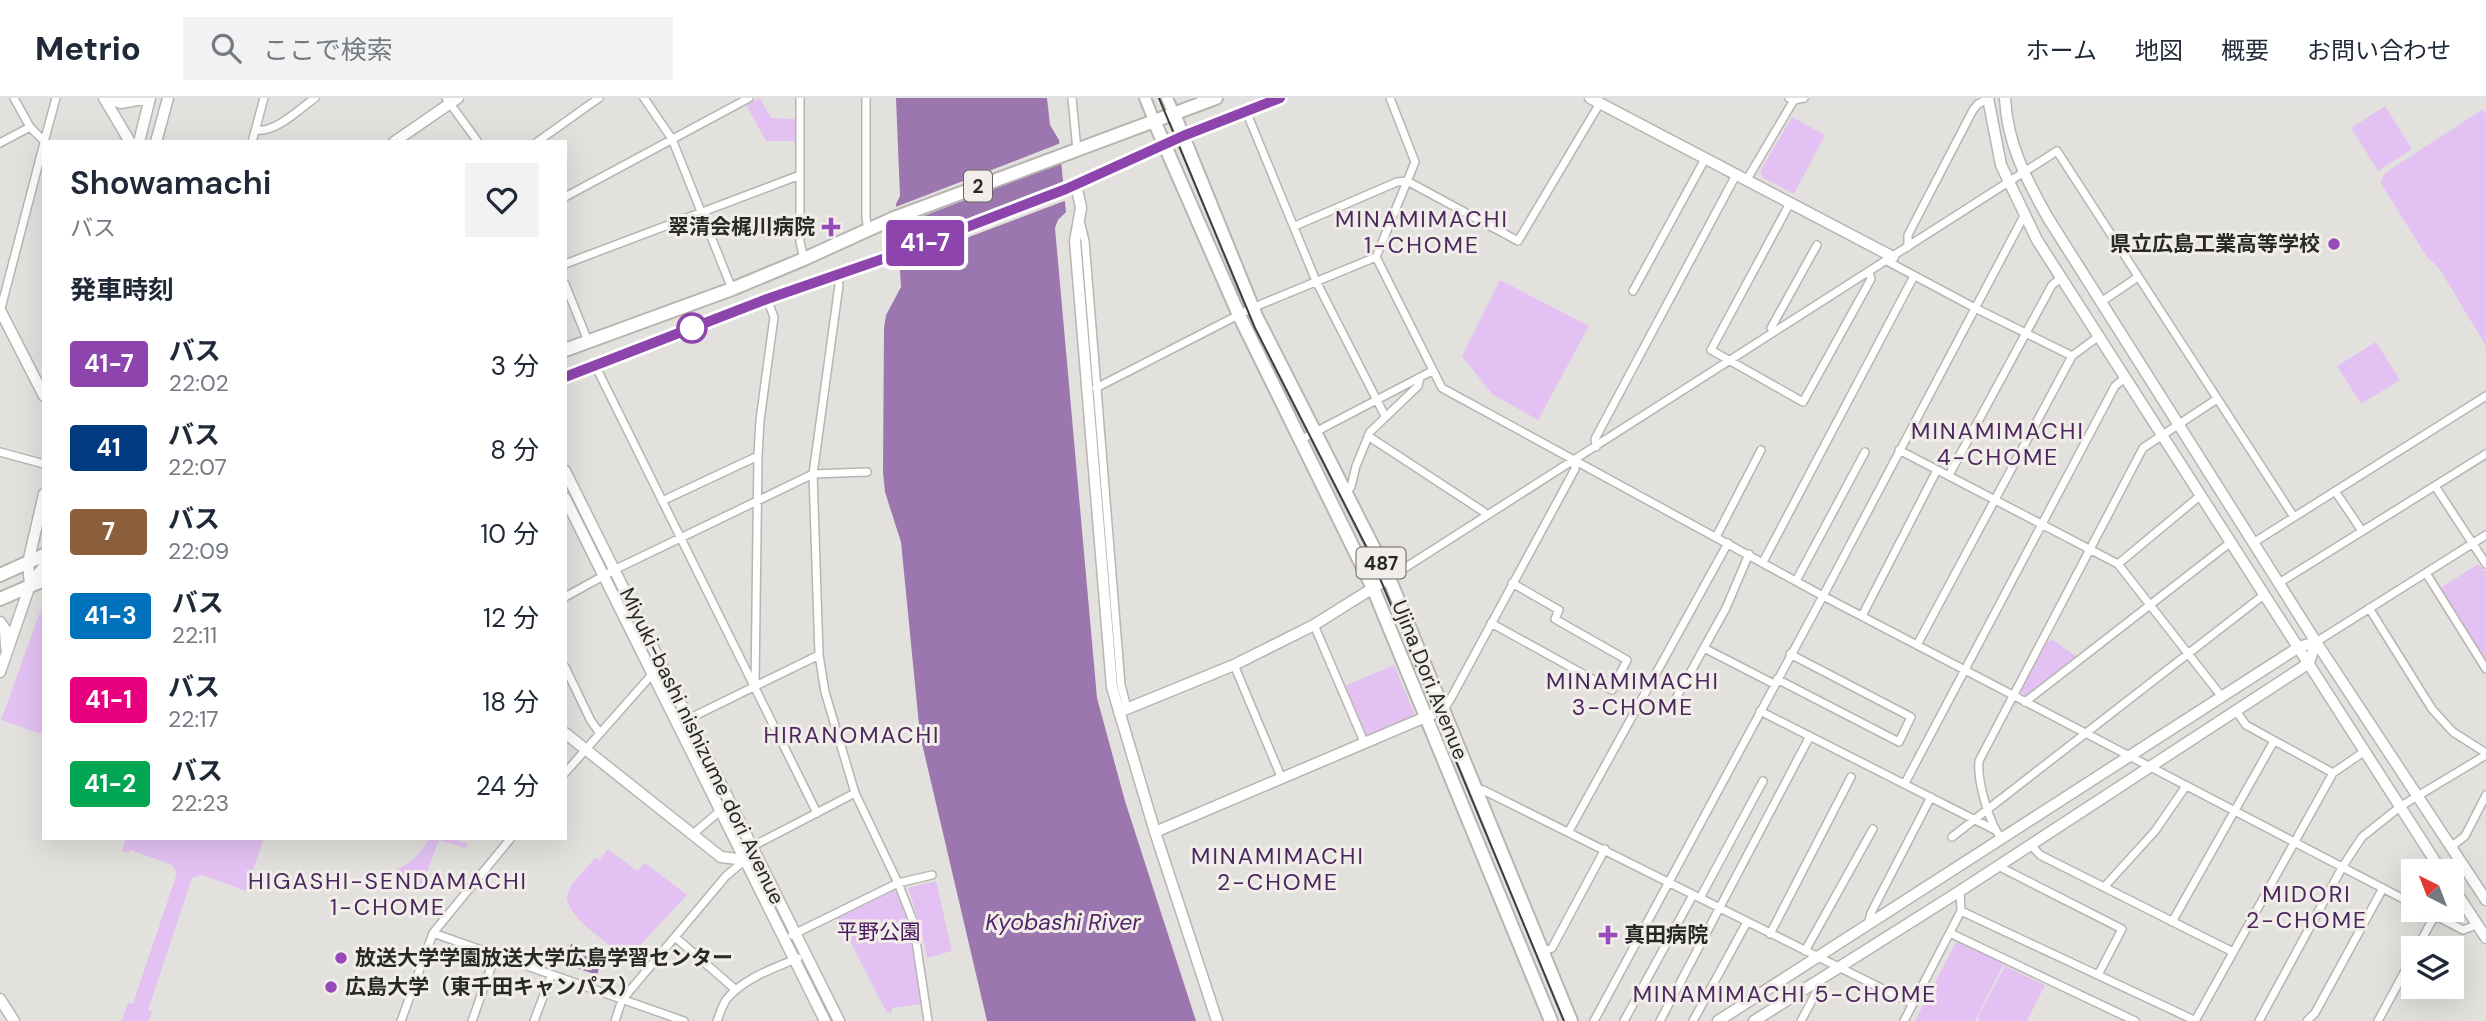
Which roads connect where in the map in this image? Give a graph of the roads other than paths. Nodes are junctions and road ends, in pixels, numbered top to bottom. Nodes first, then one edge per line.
1 (14, 98) edge
2 (56, 98) edge
3 (106, 98) edge
4 (149, 98) edge
5 (168, 98) edge
6 (264, 98) edge
7 (315, 98) edge
8 (599, 98) edge
9 (644, 98) edge
10 (749, 98) edge
11 (800, 98) edge
12 (866, 98) edge
13 (1072, 98) edge
14 (1145, 98) edge
15 (1167, 98) edge
16 (1216, 98) edge
17 (1280, 98) edge
18 (1390, 98) edge
19 (1590, 98) edge
20 (1804, 98) edge
21 (2005, 98) edge
22 (1792, 99) edge
23 (1988, 99) edge
24 (451, 100) edge
25 (1600, 103) junction
26 (1246, 111) junction
27 (1174, 114) junction
28 (1154, 122) junction
29 (30, 127) junction
30 (256, 130) junction
31 (1183, 136) junction
32 (672, 139) junction
33 (42, 140) edge
34 (45, 140) edge
35 (129, 140) edge
36 (139, 140) edge
37 (157, 140) edge
38 (253, 140) edge
39 (397, 140) edge
40 (477, 140) edge
41 (540, 140) edge
42 (0, 143) edge
43 (1165, 145) junction
44 (42, 150) edge
45 (1077, 150) junction
46 (1705, 159) junction
47 (2023, 173) junction
48 (800, 175) junction
49 (1741, 178) junction
50 (1407, 181) junction
51 (2008, 183) junction
52 (1071, 186) junction
53 (567, 196) edge
54 (1790, 203) junction
55 (701, 212) junction
56 (2025, 215) junction
57 (1080, 217) junction
58 (1295, 226) junction
59 (868, 229) junction
60 (1817, 244) dead end
61 (1908, 247) junction
62 (1376, 257) junction
63 (804, 259) junction
64 (1890, 259) junction
65 (567, 263) edge
66 (1869, 272) junction
67 (836, 274) junction
68 (1914, 275) junction
69 (2138, 277) junction
70 (2061, 278) junction
71 (1317, 281) junction
72 (567, 289) edge
73 (732, 289) junction
74 (1633, 291) dead end
75 (767, 299) junction
76 (2101, 302) junction
77 (1252, 308) junction
78 (1975, 308) junction
79 (0, 311) edge
80 (1239, 315) junction
81 (1774, 332) junction
82 (2027, 334) junction
83 (2099, 337) junction
84 (588, 341) junction
85 (567, 350) edge
86 (2072, 356) junction
87 (1728, 362) junction
88 (595, 365) junction
89 (1432, 371) junction
90 (567, 376) edge
91 (1420, 377) junction
92 (2126, 378) junction
93 (1096, 388) junction
94 (42, 392) edge
95 (2217, 399) junction
96 (2485, 399) edge
97 (1377, 401) junction
98 (1385, 416) junction
99 (2178, 424) junction
100 (1314, 432) junction
101 (2162, 434) junction
102 (1368, 436) junction
103 (1300, 440) junction
104 (1596, 447) junction
105 (1761, 450) dead end
106 (1899, 450) junction
107 (0, 452) edge
108 (1865, 452) dead end
109 (2486, 454) edge
110 (758, 456) junction
111 (1575, 461) junction
112 (42, 463) edge
113 (1937, 470) junction
114 (867, 472) dead end
115 (813, 474) junction
116 (567, 475) edge
117 (1949, 475) junction
118 (2435, 486) junction
119 (2335, 491) junction
120 (1345, 492) junction
121 (2201, 495) junction
122 (1995, 499) junction
123 (662, 501) junction
124 (42, 502) edge
125 (567, 502) edge
126 (758, 502) junction
127 (1486, 516) junction
128 (2294, 517) junction
129 (2043, 523) junction
130 (2362, 531) junction
131 (2486, 535) edge
132 (1716, 537) junction
133 (680, 538) junction
134 (2231, 542) junction
135 (1728, 543) junction
136 (2253, 543) junction
137 (2473, 544) junction
138 (2090, 548) junction
139 (1749, 554) junction
140 (42, 556) edge
141 (1763, 562) junction
142 (28, 563) junction
143 (2118, 564) junction
144 (2486, 564) edge
145 (42, 569) edge
146 (614, 569) junction
147 (2426, 573) junction
148 (0, 575) edge
149 (604, 575) junction
150 (1389, 579) junction
151 (1797, 580) junction
152 (42, 581) edge
153 (1512, 583) junction
154 (2278, 583) junction
155 (30, 585) junction
156 (1373, 588) junction
157 (2265, 594) junction
158 (567, 596) edge
159 (1823, 596) junction
160 (0, 599) edge
161 (2150, 604) junction
162 (2368, 608) junction
163 (1862, 616) junction
164 (0, 622) edge
165 (1490, 623) junction
166 (1314, 625) junction
167 (2316, 642) junction
168 (1917, 645) junction
169 (2299, 647) junction
170 (1704, 648) junction
171 (2189, 653) junction
172 (1790, 654) junction
173 (819, 655) junction
174 (4, 661) junction
175 (2309, 663) junction
176 (1234, 665) junction
177 (663, 667) junction
178 (2486, 669) edge
179 (1964, 670) junction
180 (567, 671) edge
181 (0, 672) edge
182 (652, 673) junction
183 (1620, 674) junction
184 (1775, 681) junction
185 (755, 686) junction
186 (1647, 689) junction
187 (2014, 696) junction
188 (2222, 697) junction
189 (1674, 702) dead end
190 (2025, 702) junction
191 (1123, 710) junction
192 (1442, 710) junction
193 (1760, 711) junction
194 (2236, 711) junction
195 (1427, 718) junction
196 (688, 719) junction
197 (678, 724) junction
198 (599, 732) junction
199 (2086, 733) junction
200 (567, 735) edge
201 (1811, 736) junction
202 (2274, 741) junction
203 (1365, 744) junction
204 (585, 749) junction
205 (2365, 751) junction
206 (2486, 754) edge
207 (2130, 756) junction
208 (2149, 767) junction
209 (567, 771) edge
210 (2333, 773) junction
211 (1851, 777) dead end
212 (1282, 779) junction
213 (1763, 780) dead end
214 (1905, 783) junction
215 (2186, 786) junction
216 (1474, 789) junction
217 (855, 793) junction
218 (2486, 795) edge
219 (1931, 797) junction
220 (2418, 797) junction
221 (2401, 806) junction
222 (1988, 807) junction
223 (721, 810) junction
224 (2234, 811) junction
225 (817, 813) junction
226 (1974, 819) junction
227 (1873, 829) dead end
228 (1995, 830) junction
229 (1569, 831) junction
230 (1155, 832) junction
231 (693, 834) junction
232 (1952, 837) dead end
233 (2002, 839) junction
234 (509, 840) edge
235 (2295, 842) junction
236 (2031, 845) junction
237 (753, 846) junction
238 (2451, 847) junction
239 (1605, 849) junction
240 (2434, 859) edge
241 (745, 860) junction
242 (1998, 866) junction
243 (2343, 866) junction
244 (932, 875) dead end
245 (898, 883) junction
246 (1669, 883) junction
247 (2105, 886) junction
248 (2383, 888) junction
249 (1960, 891) junction
250 (2485, 894) edge
251 (1697, 897) junction
252 (2401, 898) edge
253 (2464, 906) edge
254 (1721, 909) junction
255 (1961, 911) junction
256 (1747, 922) junction
257 (2172, 922) junction
258 (2448, 922) edge
259 (2476, 925) junction
260 (1868, 926) junction
261 (432, 933) junction
262 (1950, 933) junction
263 (1770, 934) junction
264 (790, 936) junction
265 (675, 937) junction
266 (2486, 938) edge
267 (1805, 951) junction
268 (1542, 952) junction
269 (2233, 952) junction
270 (495, 956) junction
271 (800, 957) junction
272 (1818, 958) junction
273 (1838, 968) junction
274 (2098, 975) junction
275 (551, 976) junction
276 (2401, 978) edge
277 (1819, 980) junction
278 (736, 990) junction
279 (0, 999) edge
280 (622, 1000) junction
281 (1913, 1004) junction
282 (14, 1021) edge
283 (401, 1021) edge
284 (471, 1021) edge
285 (534, 1021) edge
286 (615, 1021) edge
287 (684, 1021) edge
288 (718, 1021) edge
289 (825, 1021) edge
290 (841, 1021) edge
291 (928, 1021) edge
292 (1217, 1021) edge
293 (1551, 1021) edge
294 (1571, 1021) edge
295 (1594, 1021) edge
296 (1624, 1021) edge
297 (1660, 1021) edge
298 (1693, 1021) edge
299 (1718, 1021) edge
300 (1754, 1021) edge
301 (1801, 1021) edge
302 (1905, 1021) edge
303 (2135, 1021) edge
304 (2195, 1021) edge
305 (2259, 1021) edge
306 (2306, 1021) edge
307 (2378, 1021) edge

1 - 29 street
2 - 34 street
3 - 4 street
3 - 35 street
4 - 36 street
5 - 37 street
6 - 30 street
7 - 30 street
8 - 41 street
9 - 32 street
10 - 32 street
11 - 48 street
12 - 59 street
13 - 45 street
14 - 28 main road
15 - 27 main road
16 - 27 highway, 2
17 - 26 highway, 2
18 - 50 street
19 - 25 street
20 - 22 street
21 - 47 street
22 - 49 street
23 - 51 street
23 - 61 street
24 - 39 street
24 - 40 street
25 - 46 street
25 - 50 street
26 - 31 highway, 2
26 - 58 street
27 - 28 highway, 2
27 - 31 highway, Ujina Dori Avenue / 487
28 - 43 highway, Ujina Dori Avenue / 487
28 - 45 highway, 2
29 - 33 street
29 - 42 street
30 - 38 street
31 - 43 highway, 2
31 - 77 highway, Ujina Dori Avenue / 487
32 - 53 street
32 - 55 street
43 - 52 highway, 2
43 - 80 highway, Ujina Dori Avenue / 487
44 - 79 street
45 - 59 highway, 2
46 - 49 street
46 - 74 street
47 - 51 street
47 - 69 street
47 - 76 street
48 - 55 street
48 - 63 street
49 - 54 street
49 - 104 street
50 - 58 street
50 - 62 street
51 - 56 street
51 - 61 street
52 - 57 street
52 - 67 highway, 2
54 - 64 street
54 - 87 street
55 - 65 street
55 - 73 street
56 - 70 street
56 - 78 street
57 - 93 street
57 - 191 street
58 - 71 street
59 - 63 highway, 2
60 - 81 street
61 - 64 street
62 - 71 street
62 - 89 street
63 - 73 highway, 2
64 - 66 street
64 - 68 street
66 - 81 street
66 - 87 street
67 - 75 highway, 2
67 - 115 street
68 - 78 street
68 - 141 street
69 - 76 street
69 - 95 street
70 - 82 street
70 - 83 street
71 - 77 street
71 - 97 street
72 - 84 street
73 - 84 highway, 2
75 - 88 highway, 2
75 - 110 street
76 - 99 street
77 - 80 street
77 - 100 highway, Ujina Dori Avenue / 487
78 - 82 street
78 - 106 street
79 - 94 street
80 - 93 street
80 - 103 highway, Ujina Dori Avenue / 487
81 - 87 street
82 - 86 street
82 - 117 street
83 - 86 street
83 - 92 street
84 - 85 highway, 2
86 - 122 street
87 - 104 street
88 - 90 highway, 2
88 - 123 street
89 - 91 street
89 - 111 street
91 - 97 street
91 - 98 street
92 - 101 street
92 - 129 street
93 - 191 street
95 - 99 street
95 - 128 street
96 - 119 street
97 - 98 street
97 - 100 street
98 - 102 street
99 - 101 street
99 - 136 street
100 - 103 street
100 - 120 highway, Ujina Dori Avenue / 487
101 - 121 street
101 - 138 street
102 - 120 street
102 - 127 street
103 - 156 highway, Ujina Dori Avenue / 487
104 - 111 street
105 - 132 street
106 - 113 street
106 - 159 street
107 - 112 street
108 - 151 street
109 - 118 street
110 - 123 street
110 - 126 street
111 - 127 street
111 - 132 street
111 - 153 street
113 - 117 street
113 - 163 street
114 - 115 street
115 - 126 street
115 - 173 street
116 - 146 street, Miyuki-bashi nishizume dori Avenue
117 - 122 street
118 - 130 street
118 - 137 street
119 - 128 street
119 - 130 street
120 - 150 highway, Ujina Dori Avenue / 487
121 - 134 street
121 - 143 street
122 - 129 street
122 - 168 street
123 - 133 street
124 - 142 street
125 - 149 street, Miyuki-bashi nishizume dori Avenue
126 - 133 street
126 - 185 street
127 - 150 street
128 - 136 street
129 - 138 street
129 - 179 street
130 - 154 street
131 - 137 street
132 - 135 street
133 - 146 street
133 - 185 street
134 - 157 street
134 - 161 street
135 - 139 street
135 - 186 street
136 - 154 street
137 - 144 street
137 - 147 street
138 - 143 street
138 - 187 street
139 - 141 street
139 - 170 street
140 - 142 highway
141 - 151 street
142 - 148 highway
142 - 155 street
143 - 161 street
145 - 155 street
146 - 149 street
146 - 177 street, Miyuki-bashi nishizume dori Avenue
147 - 162 street
147 - 178 street
149 - 158 street
149 - 182 street, Miyuki-bashi nishizume dori Avenue
150 - 156 street
150 - 192 highway, Ujina Dori Avenue / 487
151 - 159 street
152 - 155 highway
153 - 165 street
153 - 183 street
154 - 167 street
155 - 160 highway
155 - 174 street
156 - 166 street
156 - 195 highway, Ujina Dori Avenue / 487
157 - 169 street
157 - 171 street
159 - 163 street
159 - 172 street
161 - 171 street
161 - 190 street
162 - 167 street
162 - 206 street
163 - 168 street
164 - 174 street
165 - 183 street
165 - 192 street
166 - 176 street
166 - 203 street
167 - 169 street
167 - 175 street
167 - 220 street
168 - 179 street
169 - 175 street
169 - 188 street
170 - 184 street
170 - 189 street
171 - 188 street
171 - 199 street
172 - 184 street
172 - 184 street
173 - 185 street
173 - 217 street
174 - 181 street
175 - 194 street
175 - 205 street
176 - 191 street
176 - 212 street
177 - 182 street
177 - 196 street, Miyuki-bashi nishizume dori Avenue
179 - 187 street
179 - 214 street
180 - 198 street
182 - 197 street, Miyuki-bashi nishizume dori Avenue
182 - 198 street
183 - 186 street
184 - 193 street
185 - 196 street
185 - 225 street
186 - 229 street
187 - 190 street
187 - 222 street
188 - 207 street
190 - 199 street
191 - 230 street
192 - 195 street
192 - 216 highway, Ujina Dori Avenue / 487
193 - 201 street
193 - 246 street
194 - 202 street
194 - 208 street
195 - 203 street
195 - 293 highway, Ujina Dori Avenue / 487
196 - 197 street
196 - 237 street, Miyuki-bashi nishizume dori Avenue
197 - 223 street, Miyuki-bashi nishizume dori Avenue
198 - 204 street
199 - 207 street
199 - 222 street
200 - 204 street
201 - 214 street
201 - 254 street
202 - 210 street
202 - 224 street
203 - 212 street
204 - 209 street
204 - 231 street
205 - 210 street
205 - 221 street
206 - 220 street
207 - 208 street
207 - 233 street
208 - 215 street
208 - 236 street
210 - 235 street
211 - 263 street
212 - 230 street
213 - 251 street
214 - 219 street
215 - 224 street
215 - 247 street
216 - 229 street
216 - 268 highway, Ujina Dori Avenue / 487
217 - 225 street
217 - 245 street
218 - 238 street
219 - 226 street
219 - 260 street
220 - 221 street
220 - 238 street
221 - 240 street
221 - 243 street
222 - 226 street
222 - 228 street
223 - 231 street
223 - 241 street, Miyuki-bashi nishizume dori Avenue
224 - 235 street
224 - 257 street
225 - 237 street
226 - 228 street
226 - 232 street
227 - 267 street
228 - 233 street
229 - 239 street
230 - 292 street
231 - 241 street
233 - 260 street
234 - 261 street
235 - 243 street
235 - 269 street
236 - 242 street
236 - 247 street
237 - 241 street
237 - 264 street, Miyuki-bashi nishizume dori Avenue
238 - 250 street
239 - 246 street
239 - 268 street
241 - 264 street, Miyuki-bashi nishizume dori Avenue
241 - 265 street
242 - 249 street
242 - 274 street
243 - 248 street
243 - 305 street
244 - 245 street
245 - 264 street
245 - 291 street
246 - 251 street
246 - 295 street
247 - 257 street
248 - 252 street
248 - 306 street
249 - 255 street
249 - 273 street
251 - 254 street
251 - 296 street
253 - 259 street
254 - 256 street
254 - 297 street
255 - 262 street
255 - 274 street
256 - 263 street
256 - 298 street
257 - 269 street
258 - 259 street
259 - 266 street
260 - 272 street
261 - 270 street
261 - 283 street
262 - 281 street
262 - 303 street
263 - 267 street
264 - 271 street, Miyuki-bashi nishizume dori Avenue
265 - 278 street
265 - 280 street
267 - 272 street
268 - 294 highway, Ujina Dori Avenue / 487
269 - 304 street
270 - 275 street
270 - 284 street
271 - 278 street
271 - 289 street, Miyuki-bashi nishizume dori Avenue
271 - 290 street, Miyuki-bashi nishizume dori Avenue
272 - 273 street
272 - 299 street
273 - 277 street
273 - 281 street
274 - 304 street
275 - 280 street
275 - 285 street
276 - 307 street
277 - 300 street
277 - 301 street
278 - 288 street
279 - 282 street
280 - 286 street
280 - 287 street
281 - 302 street

